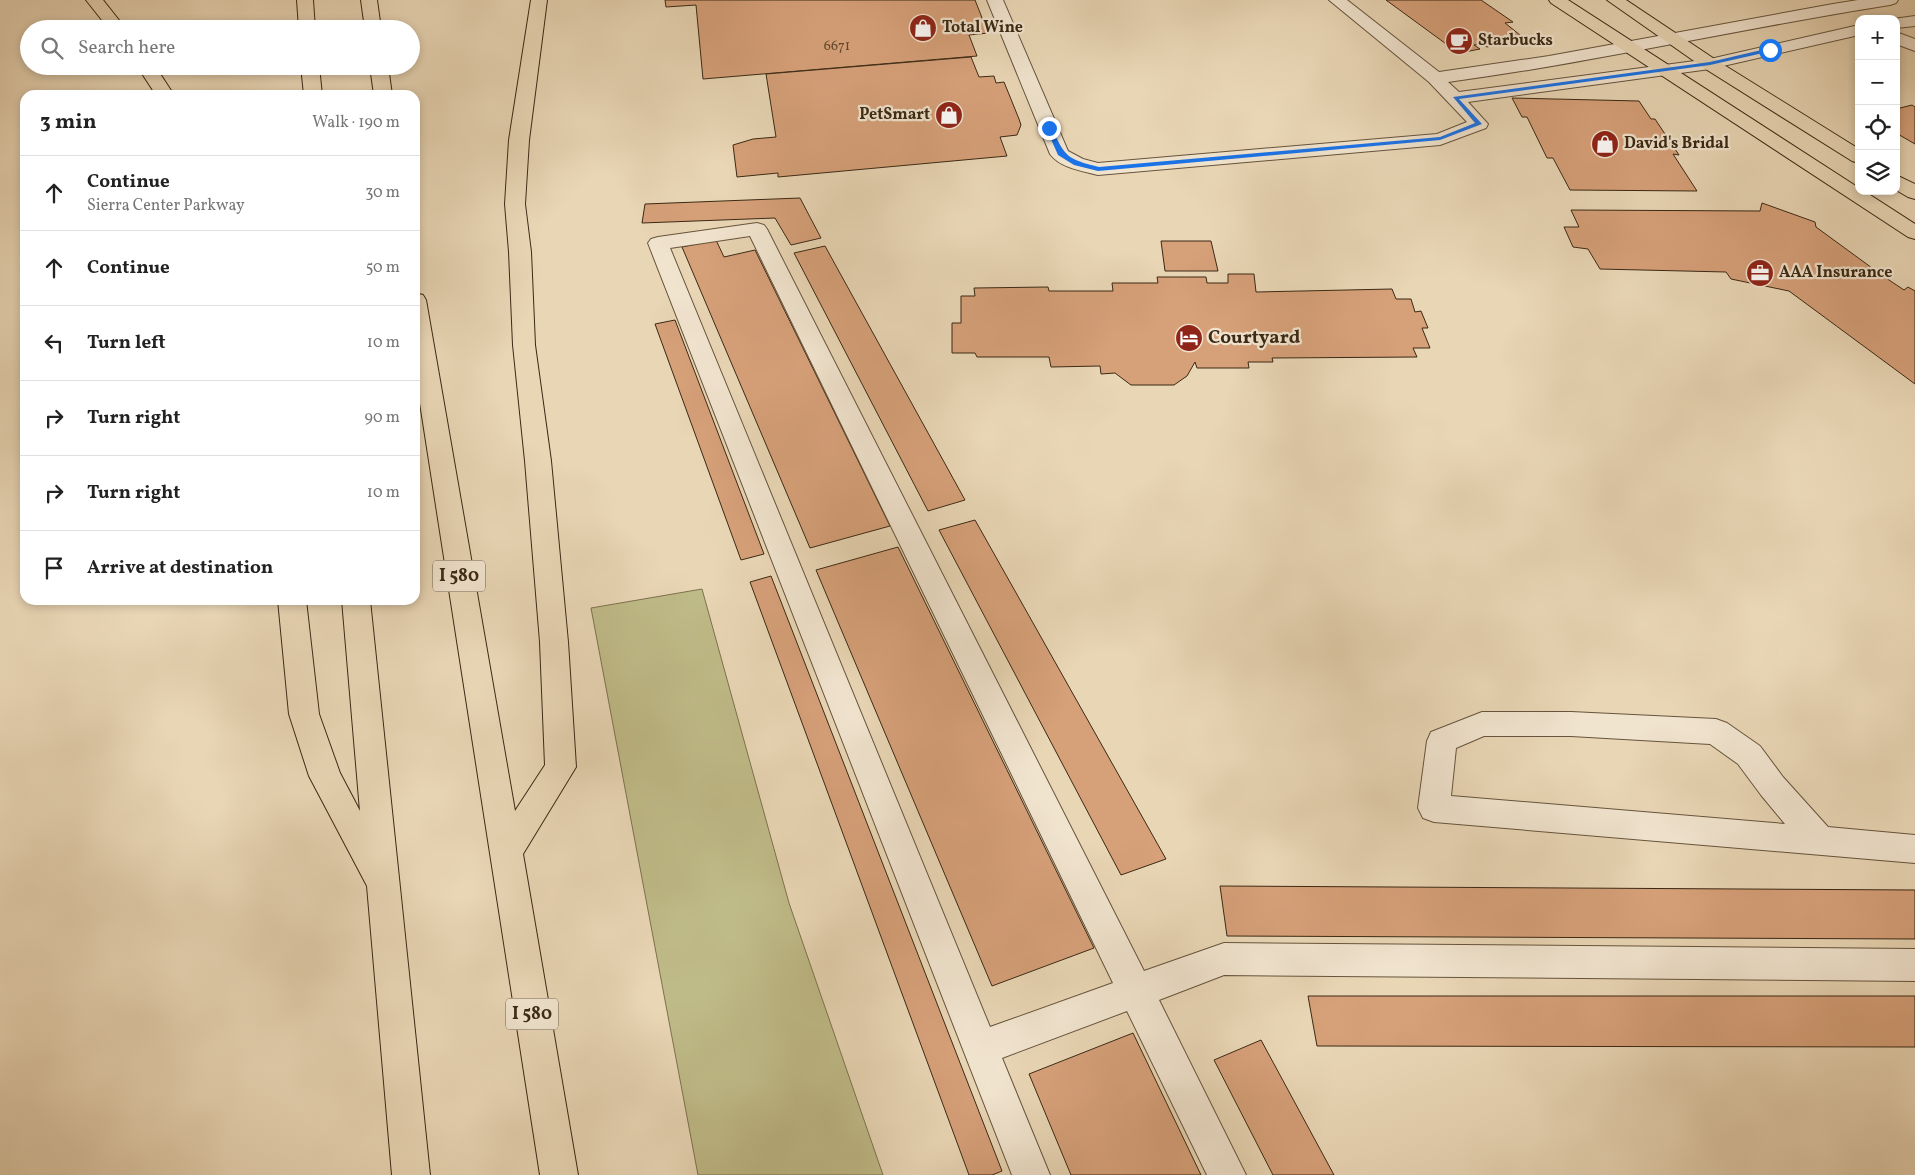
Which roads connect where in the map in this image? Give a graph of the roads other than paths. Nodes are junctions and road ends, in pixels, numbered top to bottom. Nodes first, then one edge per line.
1 (94, 0) edge
2 (305, 0) edge
3 (369, 0) edge
4 (539, 0) edge
5 (995, 0) edge
6 (1337, 0) edge
7 (1557, 0) edge
8 (1615, 0) edge
9 (1890, 0) edge
10 (111, 20) edge
11 (306, 20) edge
12 (372, 20) edge
13 (1915, 21) edge
14 (1900, 23) edge
15 (1855, 31) edge
16 (1676, 39) junction
17 (1900, 39) edge
18 (1915, 46) edge
19 (1631, 47) junction
20 (1710, 64) junction
21 (1664, 70) junction
22 (152, 75) edge
23 (311, 75) edge
24 (381, 75) edge
25 (1434, 78) junction
26 (162, 90) edge
27 (312, 90) edge
28 (383, 90) edge
29 (1455, 98) junction
30 (1855, 155) edge
31 (1900, 184) edge
32 (1915, 193) edge
33 (1915, 233) edge
34 (420, 330) edge
35 (293, 605) edge
36 (356, 605) edge
37 (1820, 841) junction
38 (1915, 849) edge
39 (506, 852) junction
40 (384, 887) junction
41 (1915, 965) edge
42 (1135, 990) junction
43 (981, 1048) junction
44 (411, 1175) edge
45 (559, 1175) edge
46 (1031, 1175) edge
47 (1227, 1175) edge

1 - 10 main road
2 - 11 main road
3 - 12 main road
4 - 39 main road
5 - 29 street
6 - 25 street
7 - 19 main road
8 - 16 main road
9 - 16 street
13 - 14 street
15 - 20 street
16 - 19 street
16 - 20 main road
17 - 18 street
19 - 21 main road
19 - 25 street
20 - 21 street
20 - 30 main road
21 - 29 street
21 - 33 main road
22 - 26 main road
23 - 27 main road
24 - 28 main road
25 - 29 street
31 - 32 main road
34 - 39 main road, I 580
35 - 40 main road
36 - 40 main road
37 - 37 street
37 - 38 street
39 - 45 main road, I 580
40 - 44 main road
41 - 42 street
42 - 43 street
42 - 43 street
42 - 47 street
43 - 46 street

